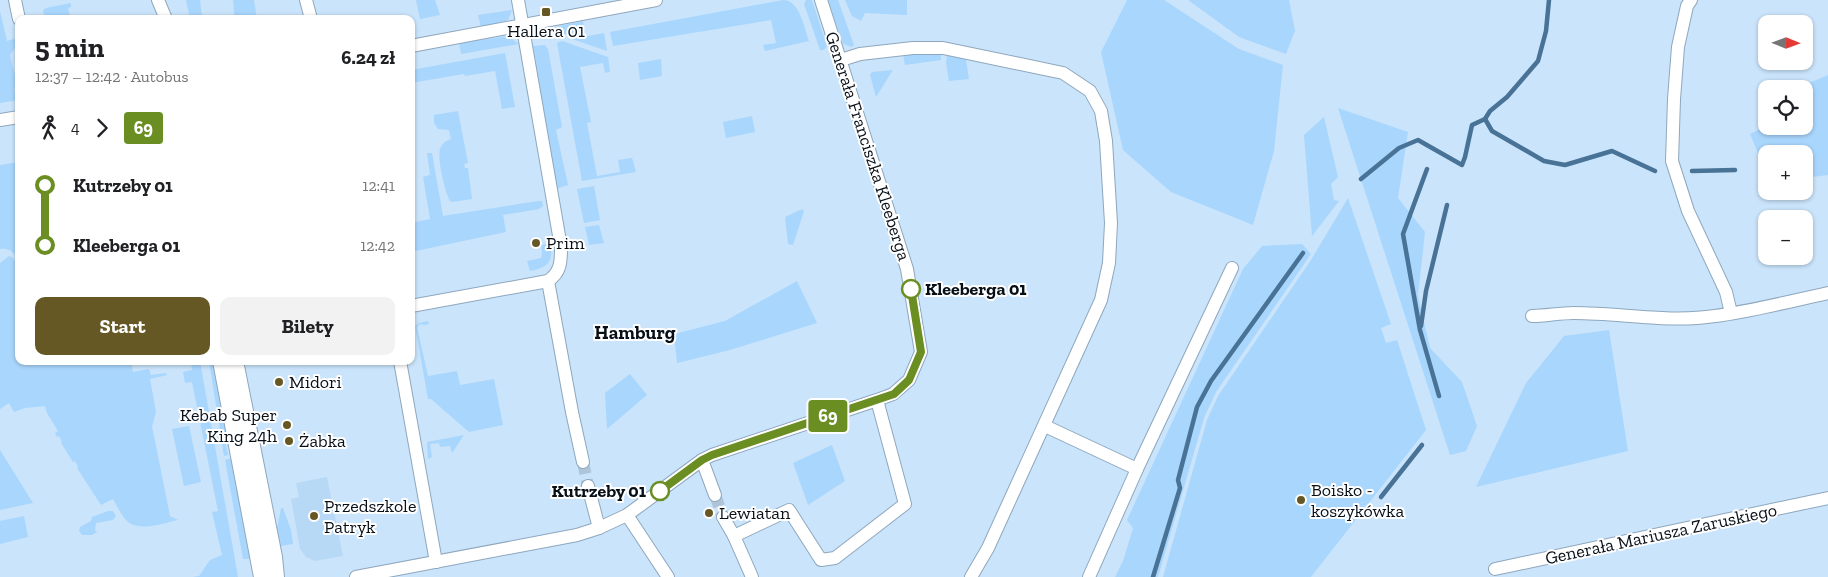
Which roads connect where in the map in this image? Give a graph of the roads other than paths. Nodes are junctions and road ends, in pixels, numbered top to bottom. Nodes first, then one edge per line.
1 (15, 0) edge
2 (158, 0) edge
3 (306, 0) edge
4 (518, 0) edge
5 (656, 0) edge
6 (820, 0) edge
7 (1692, 0) edge
8 (18, 15) edge
9 (158, 15) edge
10 (164, 15) edge
11 (310, 15) edge
12 (522, 25) junction
13 (415, 45) edge
14 (841, 60) junction
15 (15, 118) edge
16 (0, 120) edge
17 (1232, 268) dead end
18 (548, 281) junction
19 (1828, 292) edge
20 (415, 305) edge
21 (1731, 313) junction
22 (1532, 316) dead end
23 (222, 365) edge
24 (236, 365) edge
25 (401, 365) edge
26 (877, 400) junction
27 (1045, 426) junction
28 (702, 460) junction
29 (583, 462) tunnel mouth
30 (1137, 469) junction
31 (588, 486) tunnel mouth
32 (715, 495) tunnel mouth
33 (1828, 498) edge
34 (626, 515) junction
35 (724, 517) tunnel mouth
36 (599, 528) junction
37 (734, 536) junction
38 (436, 562) junction
39 (1494, 570) dead end
40 (397, 574) edge
41 (262, 577) edge
42 (276, 577) edge
43 (356, 577) edge
44 (668, 577) edge
45 (752, 577) edge
46 (971, 577) edge
47 (1089, 577) edge

1 - 8 street
2 - 9 street
2 - 10 street
3 - 11 street
4 - 12 street
5 - 12 street
6 - 14 street, Generała Franciszka Kleeberga
7 - 21 street
12 - 13 street
12 - 18 street
14 - 26 street, Generała Franciszka Kleeberga
14 - 27 street
15 - 16 street
17 - 30 street
18 - 20 street
18 - 29 street
19 - 21 street
21 - 22 street
23 - 41 street
24 - 42 street
25 - 38 street
26 - 28 street
26 - 37 street
27 - 30 street
27 - 46 street
28 - 32 street
28 - 34 street
30 - 47 street
31 - 36 street
33 - 39 street, Generała Mariusza Zaruskiego
34 - 36 street
34 - 44 street
35 - 37 street
36 - 38 street
37 - 45 street
38 - 40 street
40 - 43 street

